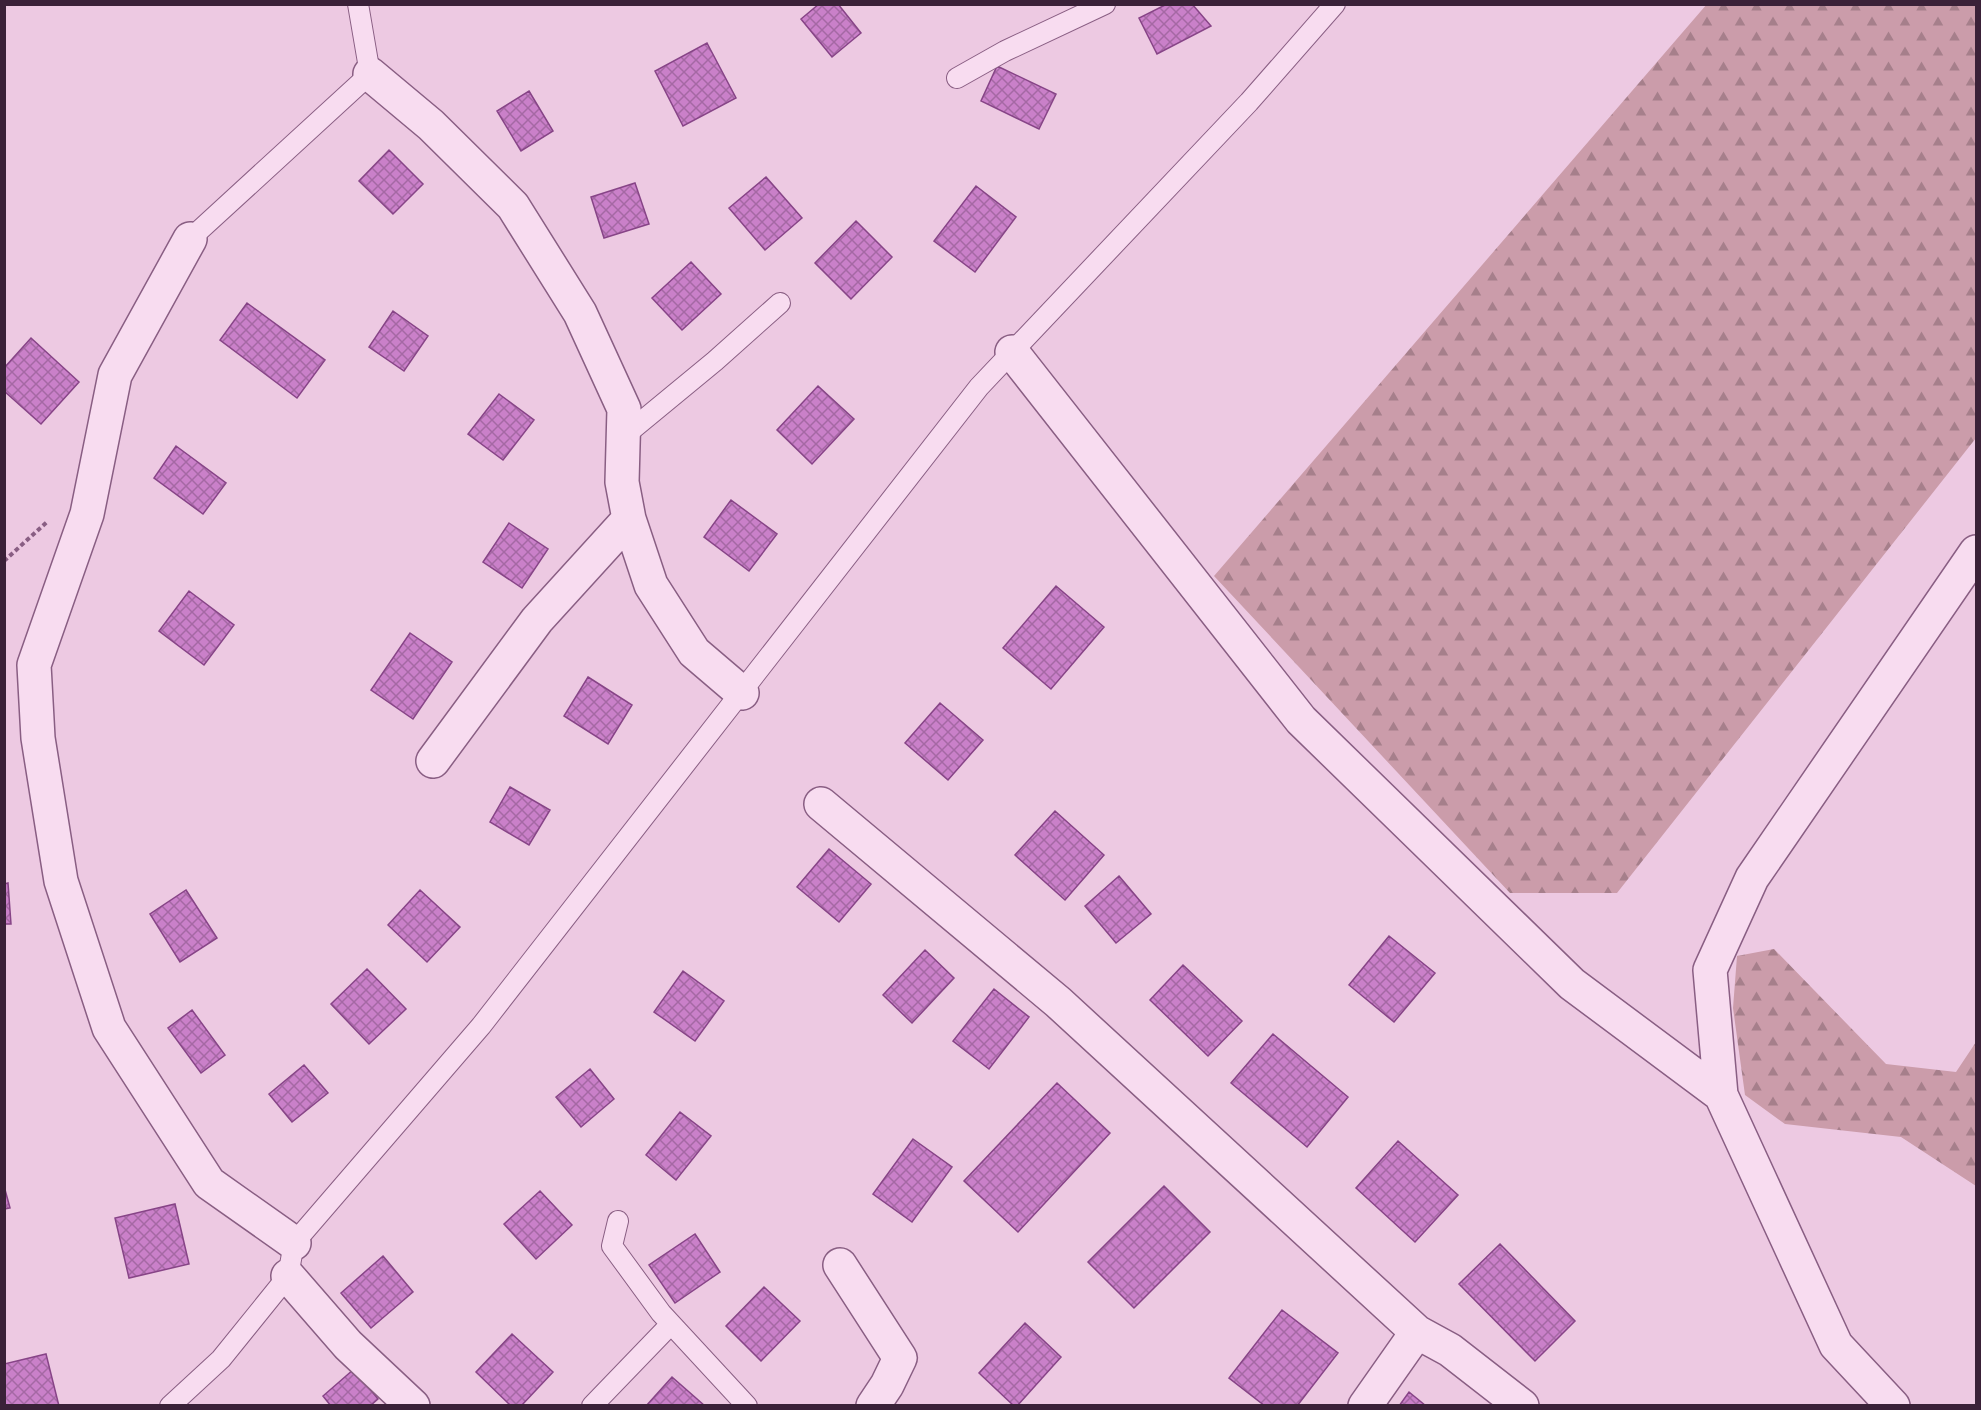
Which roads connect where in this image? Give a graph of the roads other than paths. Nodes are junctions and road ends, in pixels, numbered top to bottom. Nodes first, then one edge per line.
1 (358, 4) edge
2 (1105, 4) edge
3 (1332, 5) edge
4 (370, 74) junction
5 (957, 78) dead end
6 (190, 239) joint
7 (780, 303) dead end
8 (1012, 352) junction
9 (624, 436) junction
10 (629, 519) junction
11 (1977, 552) edge
12 (742, 693) junction
13 (433, 761) dead end
14 (821, 804) dead end
15 (1721, 1095) junction
16 (618, 1221) dead end
17 (294, 1243) junction
18 (840, 1265) dead end
19 (288, 1276) junction
20 (671, 1324) junction
21 (1417, 1332) junction
22 (170, 1406) edge
23 (413, 1406) edge
24 (592, 1406) edge
25 (747, 1406) edge
26 (873, 1406) edge
27 (1365, 1406) edge
28 (1522, 1406) edge
29 (1893, 1406) edge

1 - 4 lane
2 - 5 lane
3 - 8 lane
4 - 6 lane
4 - 9 street
6 - 17 street
7 - 9 lane
8 - 12 lane
8 - 15 street
9 - 10 street
10 - 12 street
10 - 13 street
11 - 15 street
12 - 17 lane
14 - 21 street
15 - 29 street
16 - 20 lane
17 - 19 lane
18 - 26 street
19 - 22 lane
19 - 23 street
20 - 24 lane
20 - 25 lane
21 - 27 street
21 - 28 street

